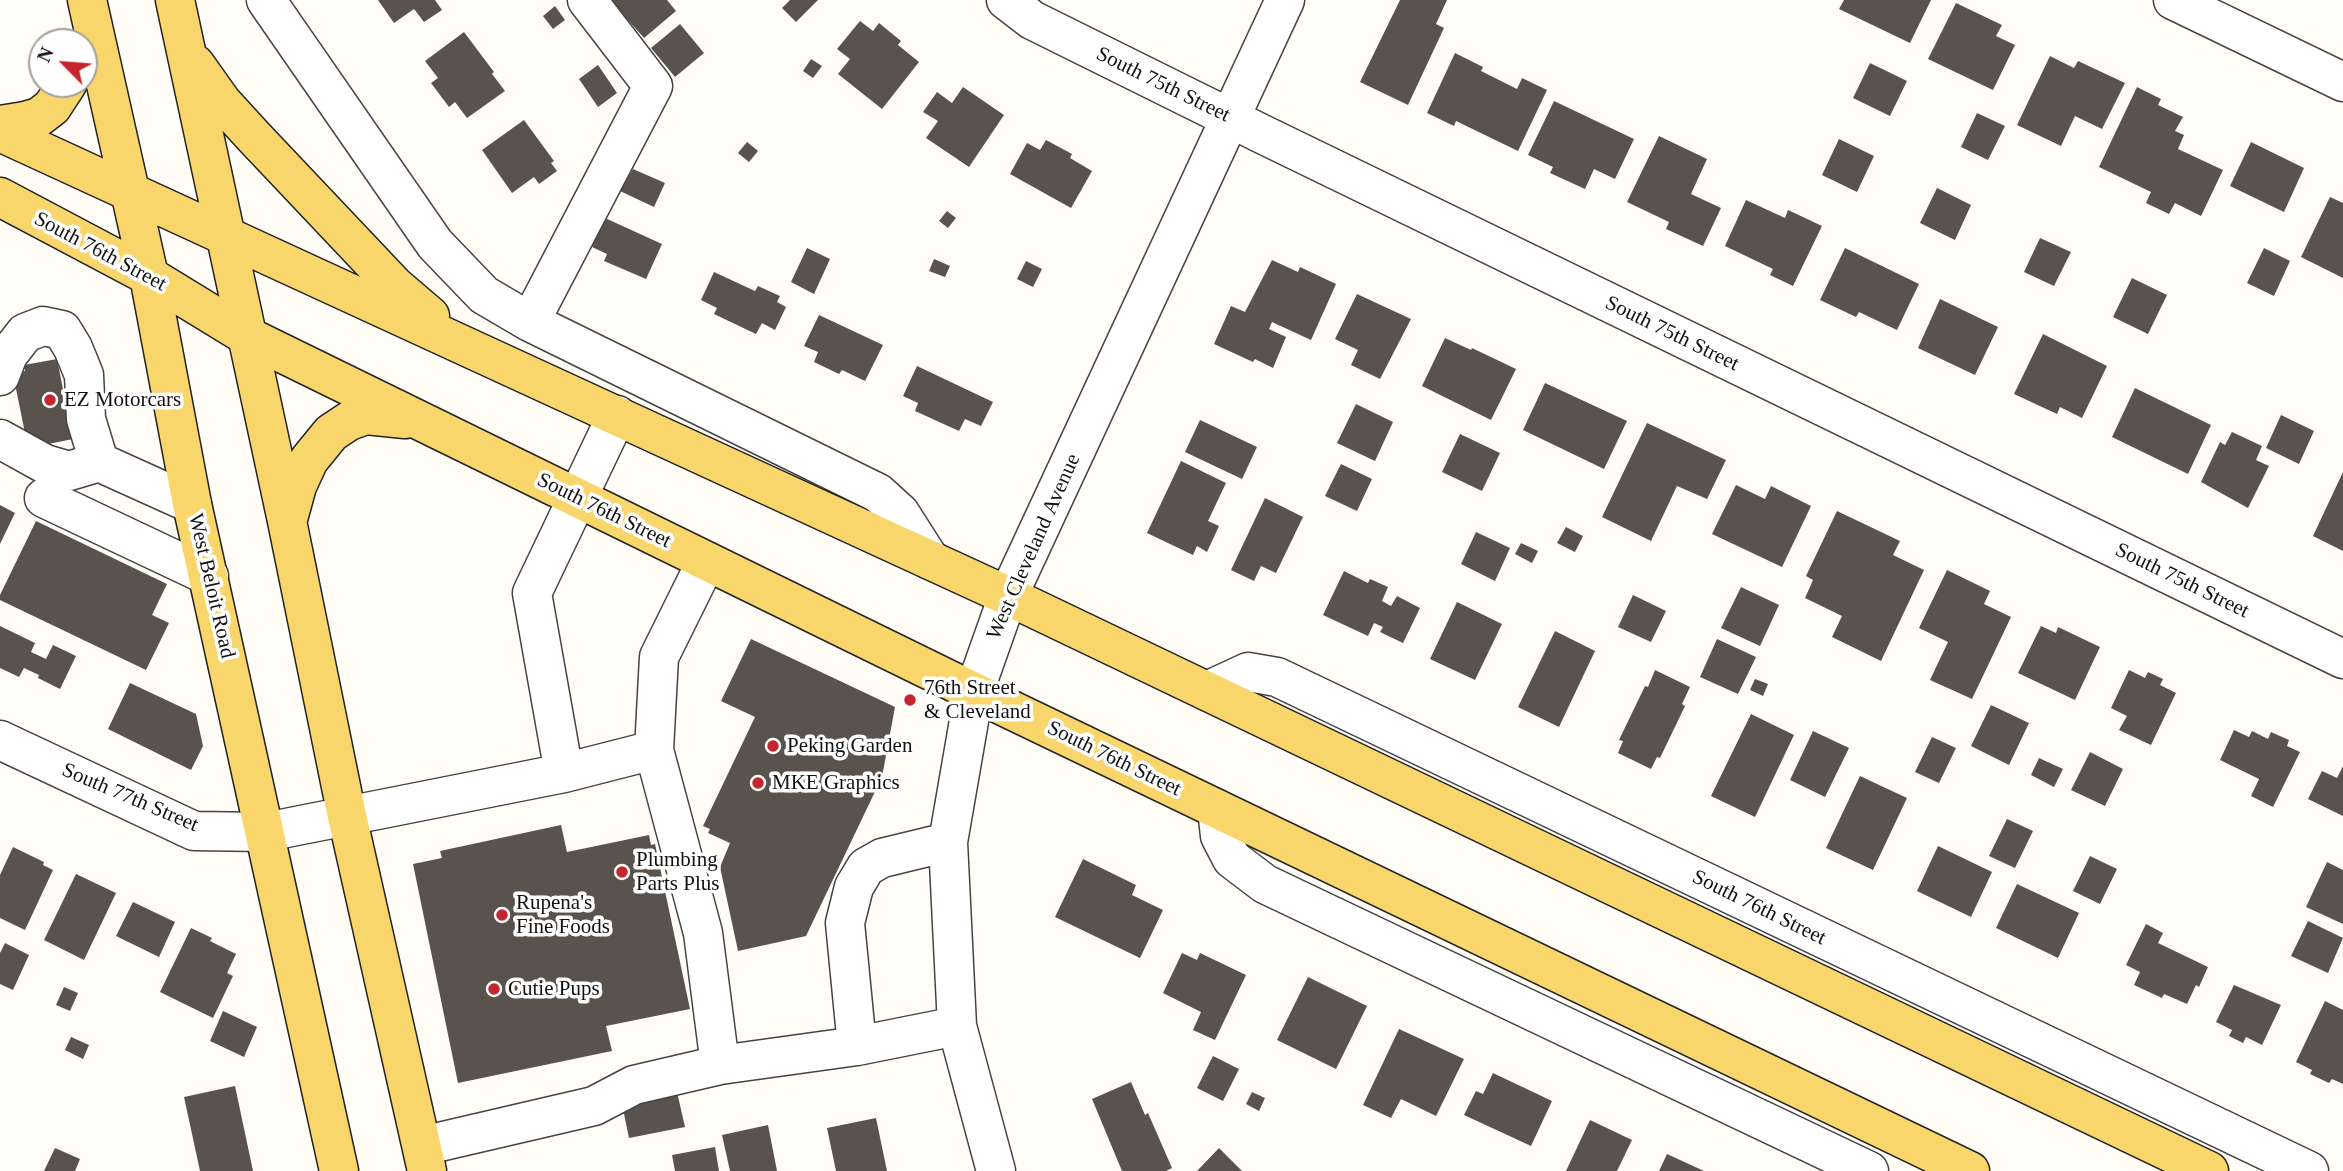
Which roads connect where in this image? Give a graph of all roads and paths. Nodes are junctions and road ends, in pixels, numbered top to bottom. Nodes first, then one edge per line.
1 (86, 0) edge
2 (175, 0) edge
3 (266, 0) edge
4 (587, 0) edge
5 (1006, 0) edge
6 (1285, 0) edge
7 (2173, 0) edge
8 (83, 28) edge
9 (184, 44) junction
10 (2343, 82) edge
11 (58, 98) edge
12 (1231, 119) junction
13 (0, 125) edge
14 (0, 132) edge
15 (131, 192) junction
16 (0, 197) edge
17 (225, 235) junction
18 (149, 276) junction
19 (519, 316) junction
20 (247, 336) junction
21 (467, 347) junction
22 (0, 376) edge
23 (617, 415) junction
24 (423, 422) junction
25 (0, 439) edge
26 (99, 462) junction
27 (576, 497) junction
28 (44, 498) dead end
29 (192, 504) junction
30 (288, 521) junction
31 (930, 560) junction
32 (706, 562) junction
33 (209, 576) junction
34 (1008, 596) junction
35 (2343, 659) edge
36 (1207, 691) junction
37 (974, 692) junction
38 (0, 740) edge
39 (654, 750) junction
40 (564, 773) junction
41 (1217, 809) junction
42 (347, 816) junction
43 (266, 832) junction
44 (948, 842) junction
45 (957, 1026) junction
46 (857, 1046) junction
47 (720, 1065) junction
48 (424, 1159) edge
49 (339, 1171) edge
50 (996, 1171) edge
51 (1869, 1171) edge
52 (1970, 1171) edge
53 (2210, 1171) edge
54 (2309, 1171) edge

1 - 8 main road
1 - 15 main road, West Beloit Road
2 - 9 main road
3 - 19 street
4 - 19 street
5 - 12 street, South 75th Street
6 - 12 street, West Cleveland Avenue
7 - 10 street
9 - 17 main road
9 - 21 main road
11 - 13 main road
12 - 34 street, West Cleveland Avenue
12 - 35 street, South 75th Street
14 - 15 main road, South 76th Street
15 - 17 main road, South 76th Street
15 - 18 main road, West Beloit Road
16 - 18 main road, South 76th Street
17 - 20 main road
17 - 21 main road, South 76th Street
18 - 20 main road, South 76th Street
18 - 29 main road, West Beloit Road
19 - 31 street
20 - 24 main road, South 76th Street
20 - 30 main road
21 - 23 main road, South 76th Street
22 - 26 street
23 - 27 street
23 - 31 main road, South 76th Street
24 - 27 main road, South 76th Street
24 - 30 main road
25 - 26 street
26 - 29 street
27 - 32 main road, South 76th Street
27 - 40 street
28 - 33 street
29 - 33 main road, West Beloit Road
30 - 42 main road
31 - 34 main road, South 76th Street
32 - 37 main road, South 76th Street
32 - 39 street
33 - 43 main road, West Beloit Road
34 - 36 main road, South 76th Street
34 - 37 street, West Cleveland Avenue
36 - 53 main road, South 76th Street
36 - 54 street, South 76th Street
37 - 41 main road, South 76th Street
37 - 44 street, West Cleveland Avenue
38 - 43 street, South 77th Street
39 - 40 street, South 77th Street
39 - 47 street
40 - 42 street, South 77th Street
41 - 51 street
41 - 52 main road, South 76th Street
42 - 43 street, South 77th Street
42 - 48 main road
43 - 49 main road, West Beloit Road
44 - 45 street, West Cleveland Avenue
44 - 46 street
45 - 46 street
45 - 50 street, West Cleveland Avenue
46 - 47 street
47 - 48 street

